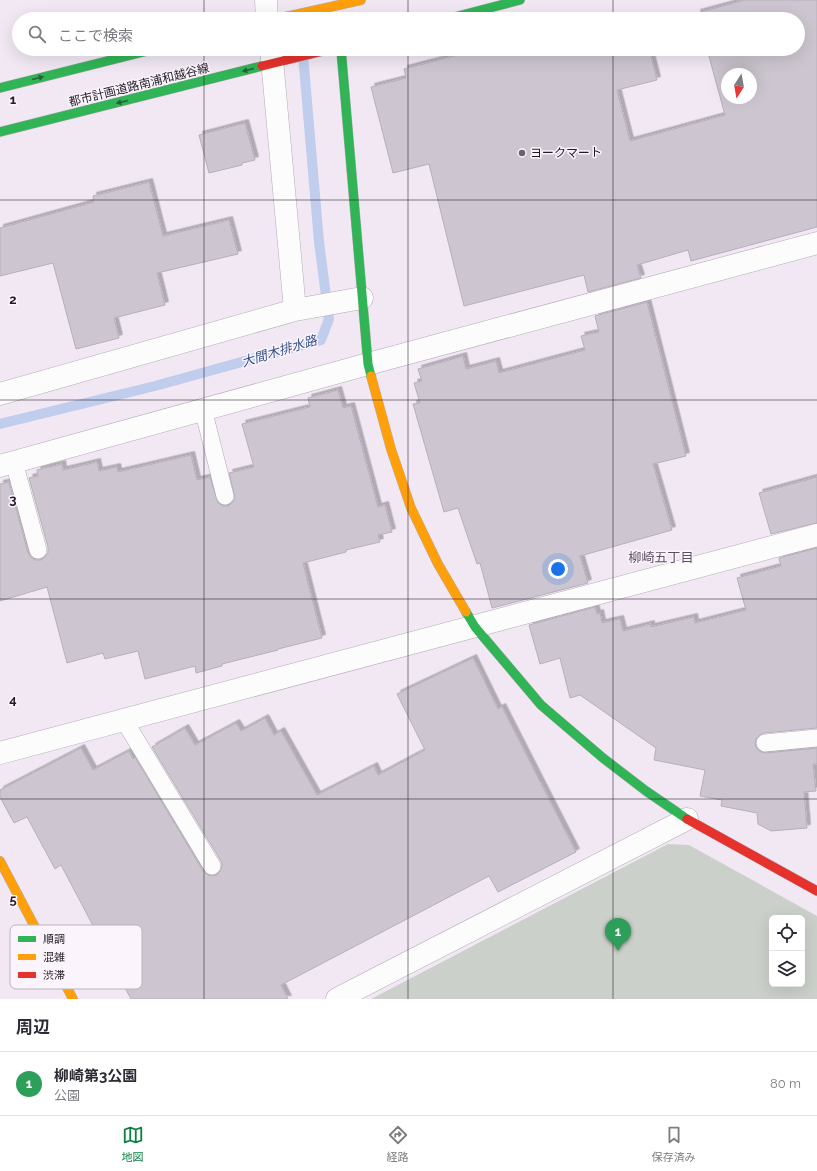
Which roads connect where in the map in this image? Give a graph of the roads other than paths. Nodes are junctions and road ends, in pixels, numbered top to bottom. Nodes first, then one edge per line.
1 (266, 0) edge
2 (361, 0) edge
3 (520, 0) edge
4 (337, 6) edge
5 (273, 12) edge
6 (306, 12) edge
7 (474, 12) edge
8 (127, 56) edge
9 (289, 56) edge
10 (342, 56) edge
11 (276, 58) edge
12 (0, 88) edge
13 (0, 132) edge
14 (817, 242) edge
15 (362, 298) junction
16 (295, 310) junction
17 (368, 364) junction
18 (0, 394) edge
19 (204, 409) junction
20 (7, 464) edge
21 (225, 496) dead end
22 (817, 535) edge
23 (38, 550) dead end
24 (475, 627) junction
25 (124, 720) junction
26 (817, 738) edge
27 (765, 743) dead end
28 (0, 753) edge
29 (687, 819) junction
30 (0, 861) edge
31 (212, 866) dead end
32 (817, 892) edge
33 (33, 925) edge
34 (67, 989) edge
35 (72, 999) edge
36 (337, 999) edge

1 - 5 street
2 - 4 street
3 - 7 street
4 - 6 street
12 -> 8 street
9 - 11 street, 都市計画道路南浦和越谷線
10 - 15 street
11 -> 13 street, 都市計画道路南浦和越谷線
11 - 16 street
14 - 17 street
15 - 16 street
15 - 17 street
16 - 18 street
17 - 19 street
17 - 24 street
19 - 20 street
19 - 21 lane
20 - 23 lane
22 - 24 street
24 - 25 street
24 - 29 street
25 - 28 street
25 - 31 lane
26 - 27 lane
29 - 32 street
29 - 36 street
30 - 33 street
34 - 35 street

